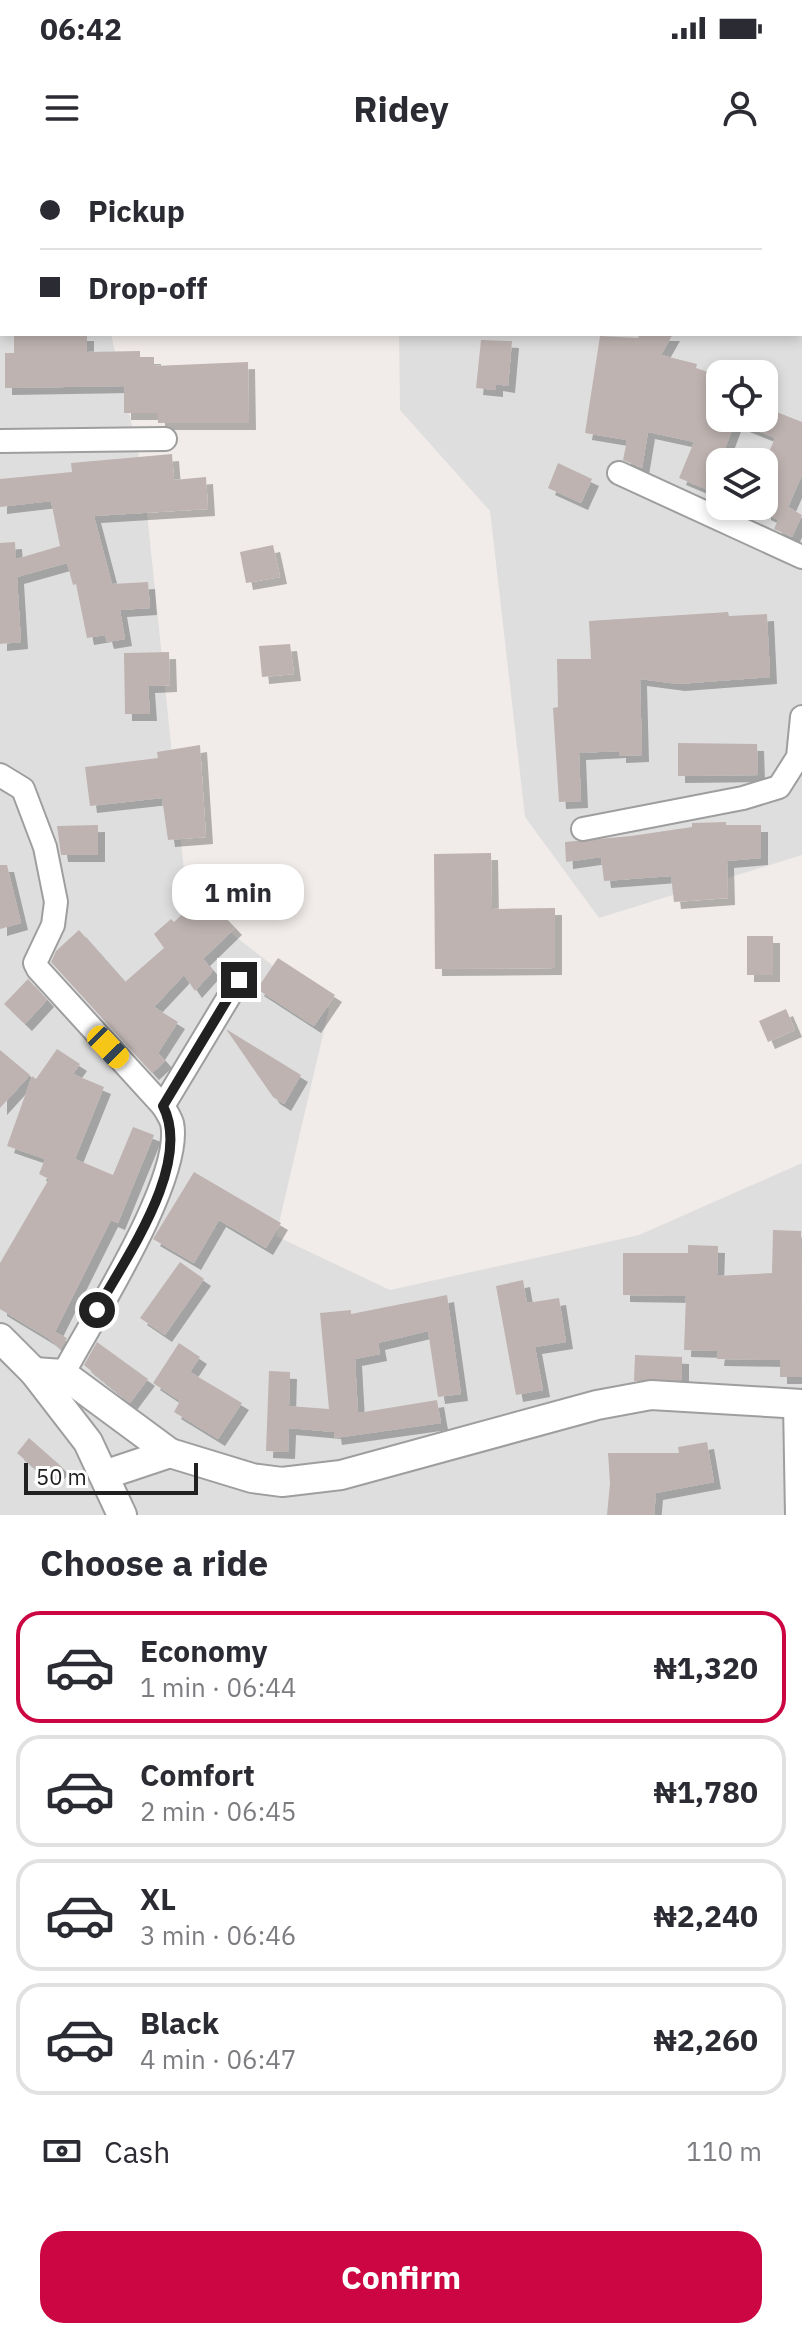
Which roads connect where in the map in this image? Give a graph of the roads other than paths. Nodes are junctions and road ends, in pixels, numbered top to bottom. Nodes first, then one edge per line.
1 (165, 439) dead end
2 (0, 441) edge
3 (619, 473) dead end
4 (802, 557) edge
5 (802, 717) edge
6 (0, 775) edge
7 (583, 829) dead end
8 (239, 980) dead end
9 (163, 1106) junction
10 (0, 1338) edge
11 (34, 1372) junction
12 (63, 1374) junction
13 (798, 1404) edge
14 (170, 1453) junction
15 (104, 1475) junction
16 (122, 1515) edge
17 (797, 1515) edge

1 - 2 street
3 - 4 street
5 - 7 street
6 - 9 street
8 - 9 street
9 - 12 street
10 - 11 street
11 - 12 street
11 - 15 street
12 - 14 street
13 - 14 street
13 - 17 street
14 - 15 street
15 - 16 street

